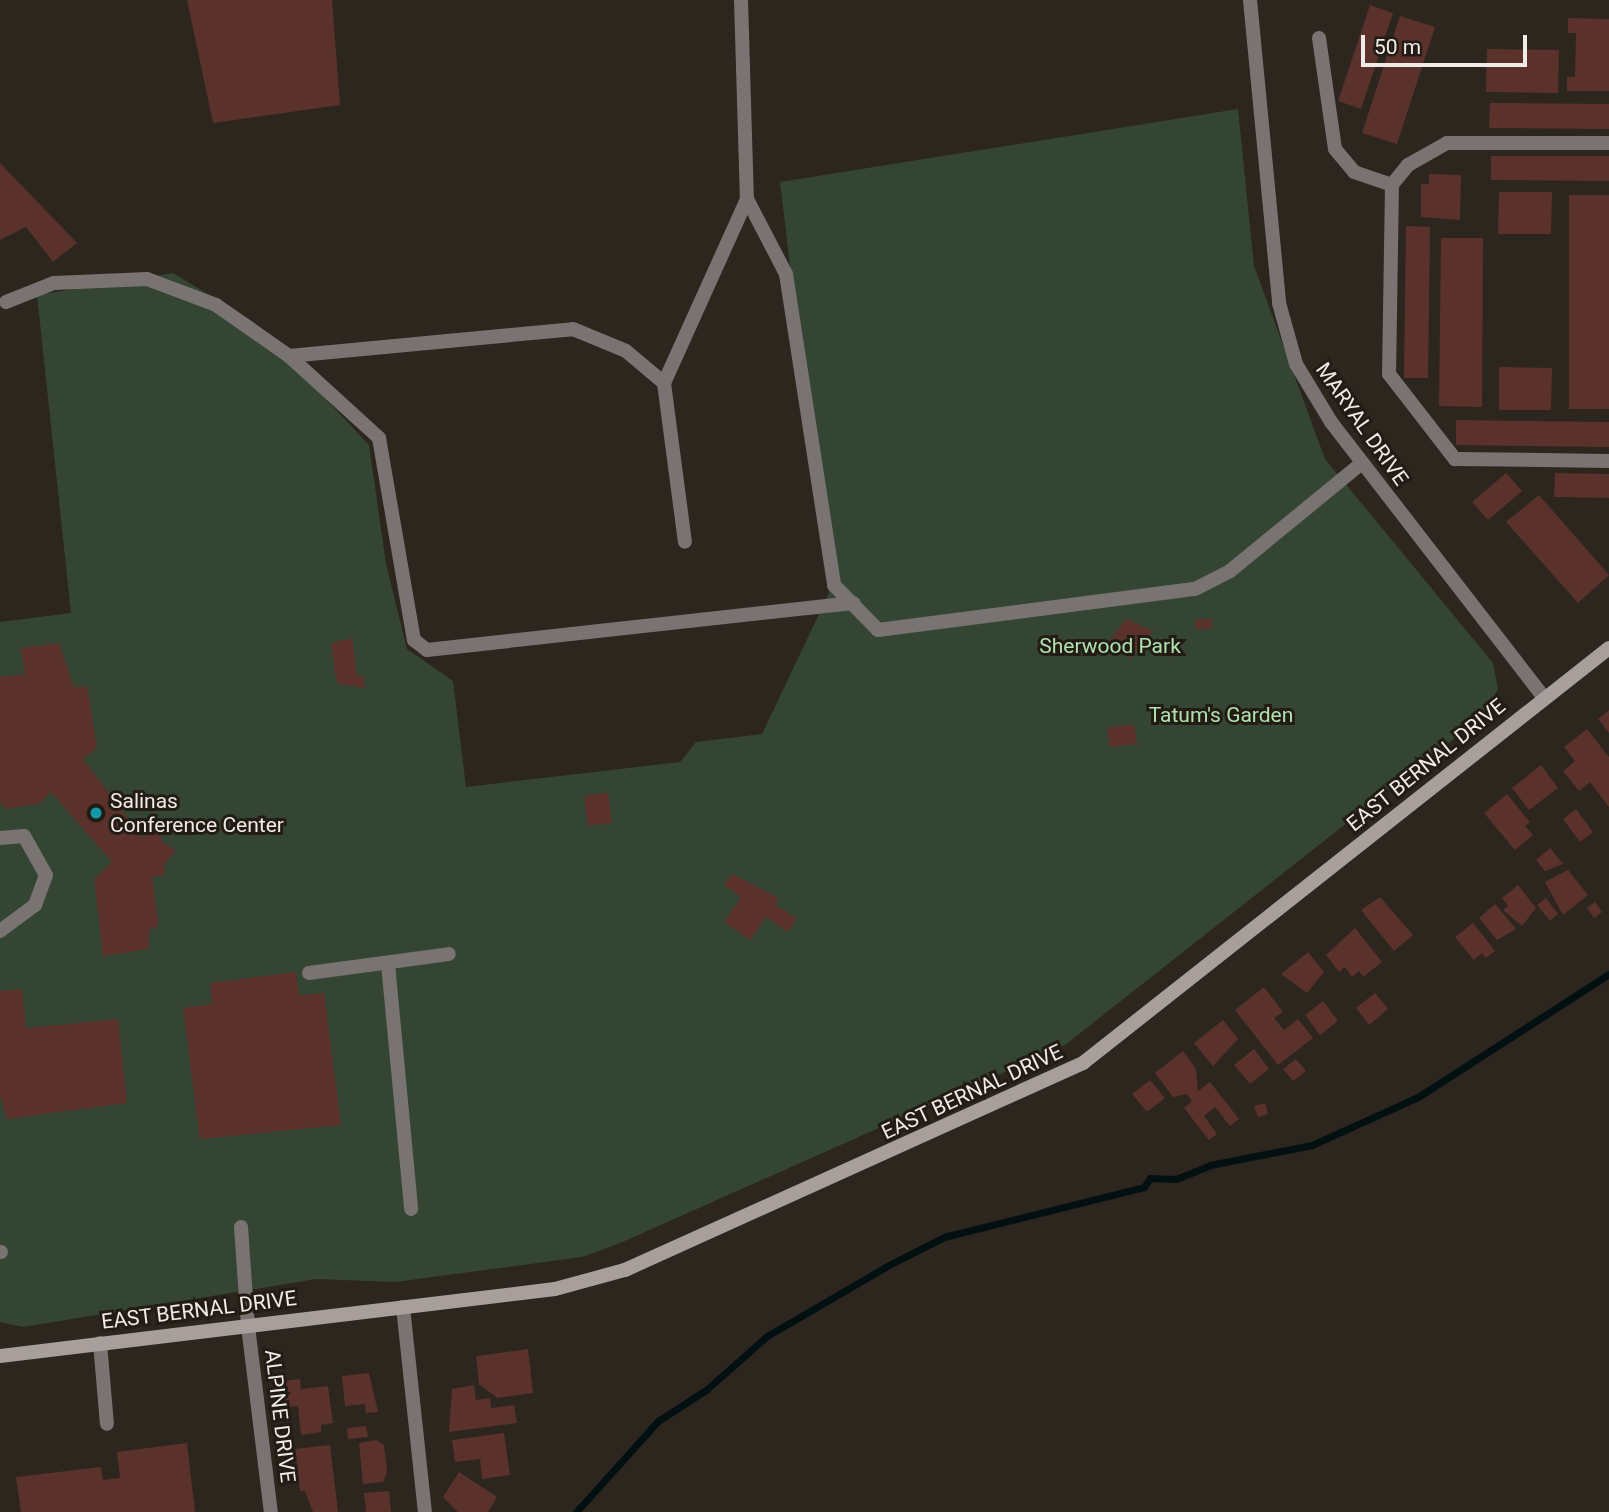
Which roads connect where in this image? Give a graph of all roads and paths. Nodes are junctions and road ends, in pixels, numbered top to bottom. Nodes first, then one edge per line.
1 (741, 0) edge
2 (1250, 0) edge
3 (1319, 38) dead end
4 (1609, 143) edge
5 (1392, 185) junction
6 (747, 199) junction
7 (6, 302) dead end
8 (289, 356) junction
9 (664, 383) junction
10 (1609, 461) edge
11 (1362, 463) junction
12 (685, 542) dead end
13 (853, 603) junction
14 (1609, 648) edge
15 (1544, 698) junction
16 (0, 838) edge
17 (0, 930) edge
18 (449, 954) dead end
19 (388, 964) junction
20 (309, 973) dead end
21 (411, 1209) dead end
22 (241, 1227) dead end
23 (403, 1307) junction
24 (247, 1325) junction
25 (100, 1343) junction
26 (0, 1356) edge
27 (107, 1424) dead end
28 (271, 1512) edge
29 (425, 1512) edge

1 - 6 street
2 - 11 street, MARYAL DRIVE
3 - 5 street
4 - 5 street
5 - 10 street
6 - 9 street
6 - 13 street
7 - 8 street
8 - 9 street
8 - 13 street
9 - 12 street
11 - 13 street
11 - 15 street, MARYAL DRIVE
14 - 15 main road, EAST BERNAL DRIVE
15 - 23 main road, EAST BERNAL DRIVE
16 - 17 street
18 - 19 street
19 - 20 street
19 - 21 street
22 - 24 street, ALPINE DRIVE
23 - 24 main road, EAST BERNAL DRIVE
23 - 29 street
24 - 25 main road, EAST BERNAL DRIVE
24 - 28 street, ALPINE DRIVE
25 - 26 main road, EAST BERNAL DRIVE
25 - 27 street

